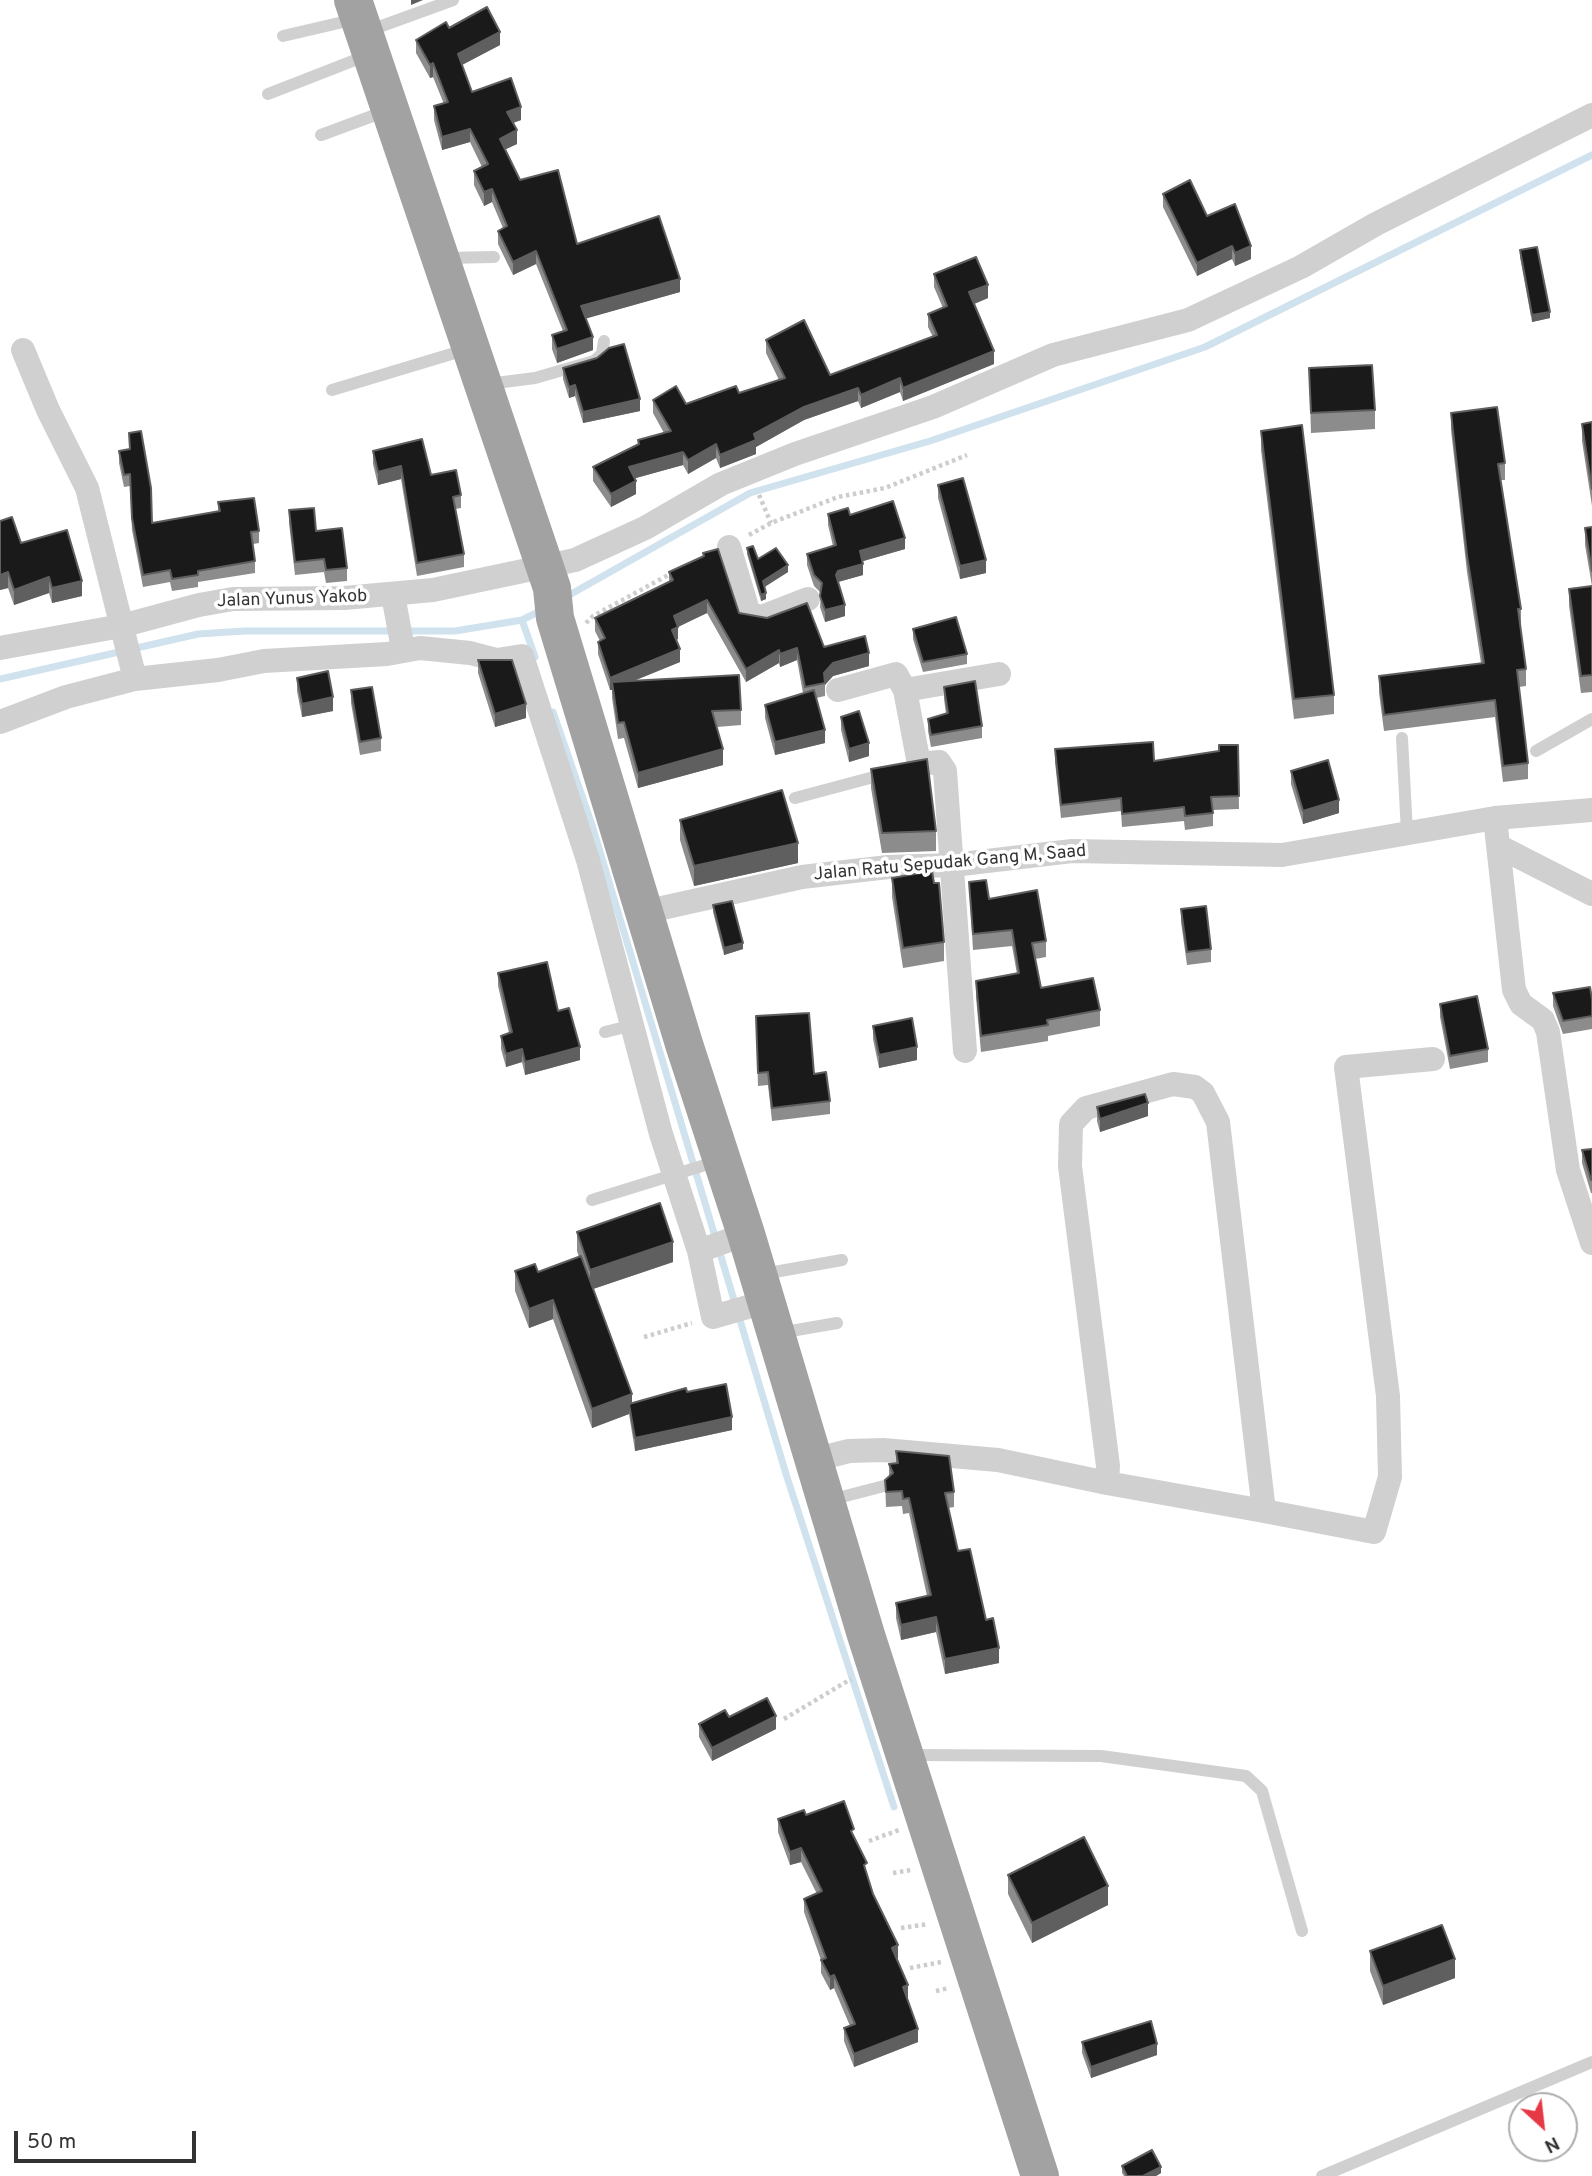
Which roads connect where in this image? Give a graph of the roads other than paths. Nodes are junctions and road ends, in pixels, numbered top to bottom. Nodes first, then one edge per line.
1 (453, 0) edge
2 (362, 26) edge
3 (284, 36) dead end
4 (268, 94) dead end
5 (390, 109) junction
6 (1592, 115) edge
7 (321, 135) dead end
8 (494, 257) dead end
9 (442, 258) junction
10 (604, 341) dead end
11 (471, 348) junction
12 (23, 350) dead end
13 (485, 384) junction
14 (332, 390) dead end
15 (729, 547) road end
16 (808, 599) dead end
17 (394, 602) junction
18 (544, 626) junction
19 (122, 631) junction
20 (402, 643) junction
21 (0, 648) edge
22 (134, 670) junction
23 (999, 674) dead end
24 (838, 690) dead end
25 (905, 690) junction
26 (3, 713) edge
27 (1592, 719) edge
28 (1402, 738) dead end
29 (1536, 751) dead end
30 (907, 768) junction
31 (795, 798) dead end
32 (1592, 810) edge
33 (1495, 818) junction
34 (1407, 833) junction
35 (1500, 847) junction
36 (605, 860) junction
37 (953, 865) junction
38 (1592, 894) edge
39 (644, 912) junction
40 (652, 1020) junction
41 (605, 1032) dead end
42 (965, 1051) dead end
43 (1433, 1059) dead end
44 (697, 1167) junction
45 (592, 1200) dead end
46 (720, 1243) junction
47 (1592, 1243) edge
48 (842, 1260) dead end
49 (746, 1309) junction
50 (837, 1323) dead end
51 (813, 1460) junction
52 (1107, 1483) junction
53 (884, 1486) edge
54 (825, 1501) junction
55 (1264, 1511) junction
56 (905, 1755) junction
57 (1302, 1931) dead end
58 (1592, 2063) edge
59 (1040, 2176) edge
60 (1322, 2176) edge

1 - 2 lane
2 - 3 lane
2 - 4 lane
2 - 5 highway
5 - 7 lane
5 - 9 highway
6 - 18 street
8 - 9 lane
9 - 11 highway
10 - 13 lane
11 - 13 highway
11 - 14 lane
12 - 19 street
13 - 18 highway
15 - 16 street
17 - 18 street, Jalan Yunus Yakob
17 - 19 street, Jalan Yunus Yakob
17 - 20 street
18 - 20 street
18 - 36 highway
19 - 21 street, Jalan Yunus Yakob
19 - 22 street
20 - 22 street
22 - 26 street
23 - 25 street
24 - 25 street
25 - 30 street
27 - 29 lane
28 - 34 lane
30 - 31 lane
30 - 37 street
32 - 33 street, Jalan Ratu Sepudak Gang M, Saad
33 - 34 street, Jalan Ratu Sepudak Gang M, Saad
33 - 35 street
34 - 37 street, Jalan Ratu Sepudak Gang M, Saad
35 - 38 street
35 - 47 street
36 - 39 highway
36 - 40 street
37 - 39 street, Jalan Ratu Sepudak Gang M, Saad
37 - 42 street
39 - 40 highway
40 - 41 lane
40 - 44 highway
40 - 44 street
43 - 55 street
44 - 45 lane
44 - 46 highway
44 - 46 street
46 - 49 highway
46 - 49 street
48 - 49 lane
49 - 50 lane
49 - 51 highway
51 - 52 street
51 - 54 highway
52 - 55 street
52 - 55 street
53 - 54 lane
54 - 56 highway
56 - 57 lane
56 - 59 highway
58 - 60 lane

